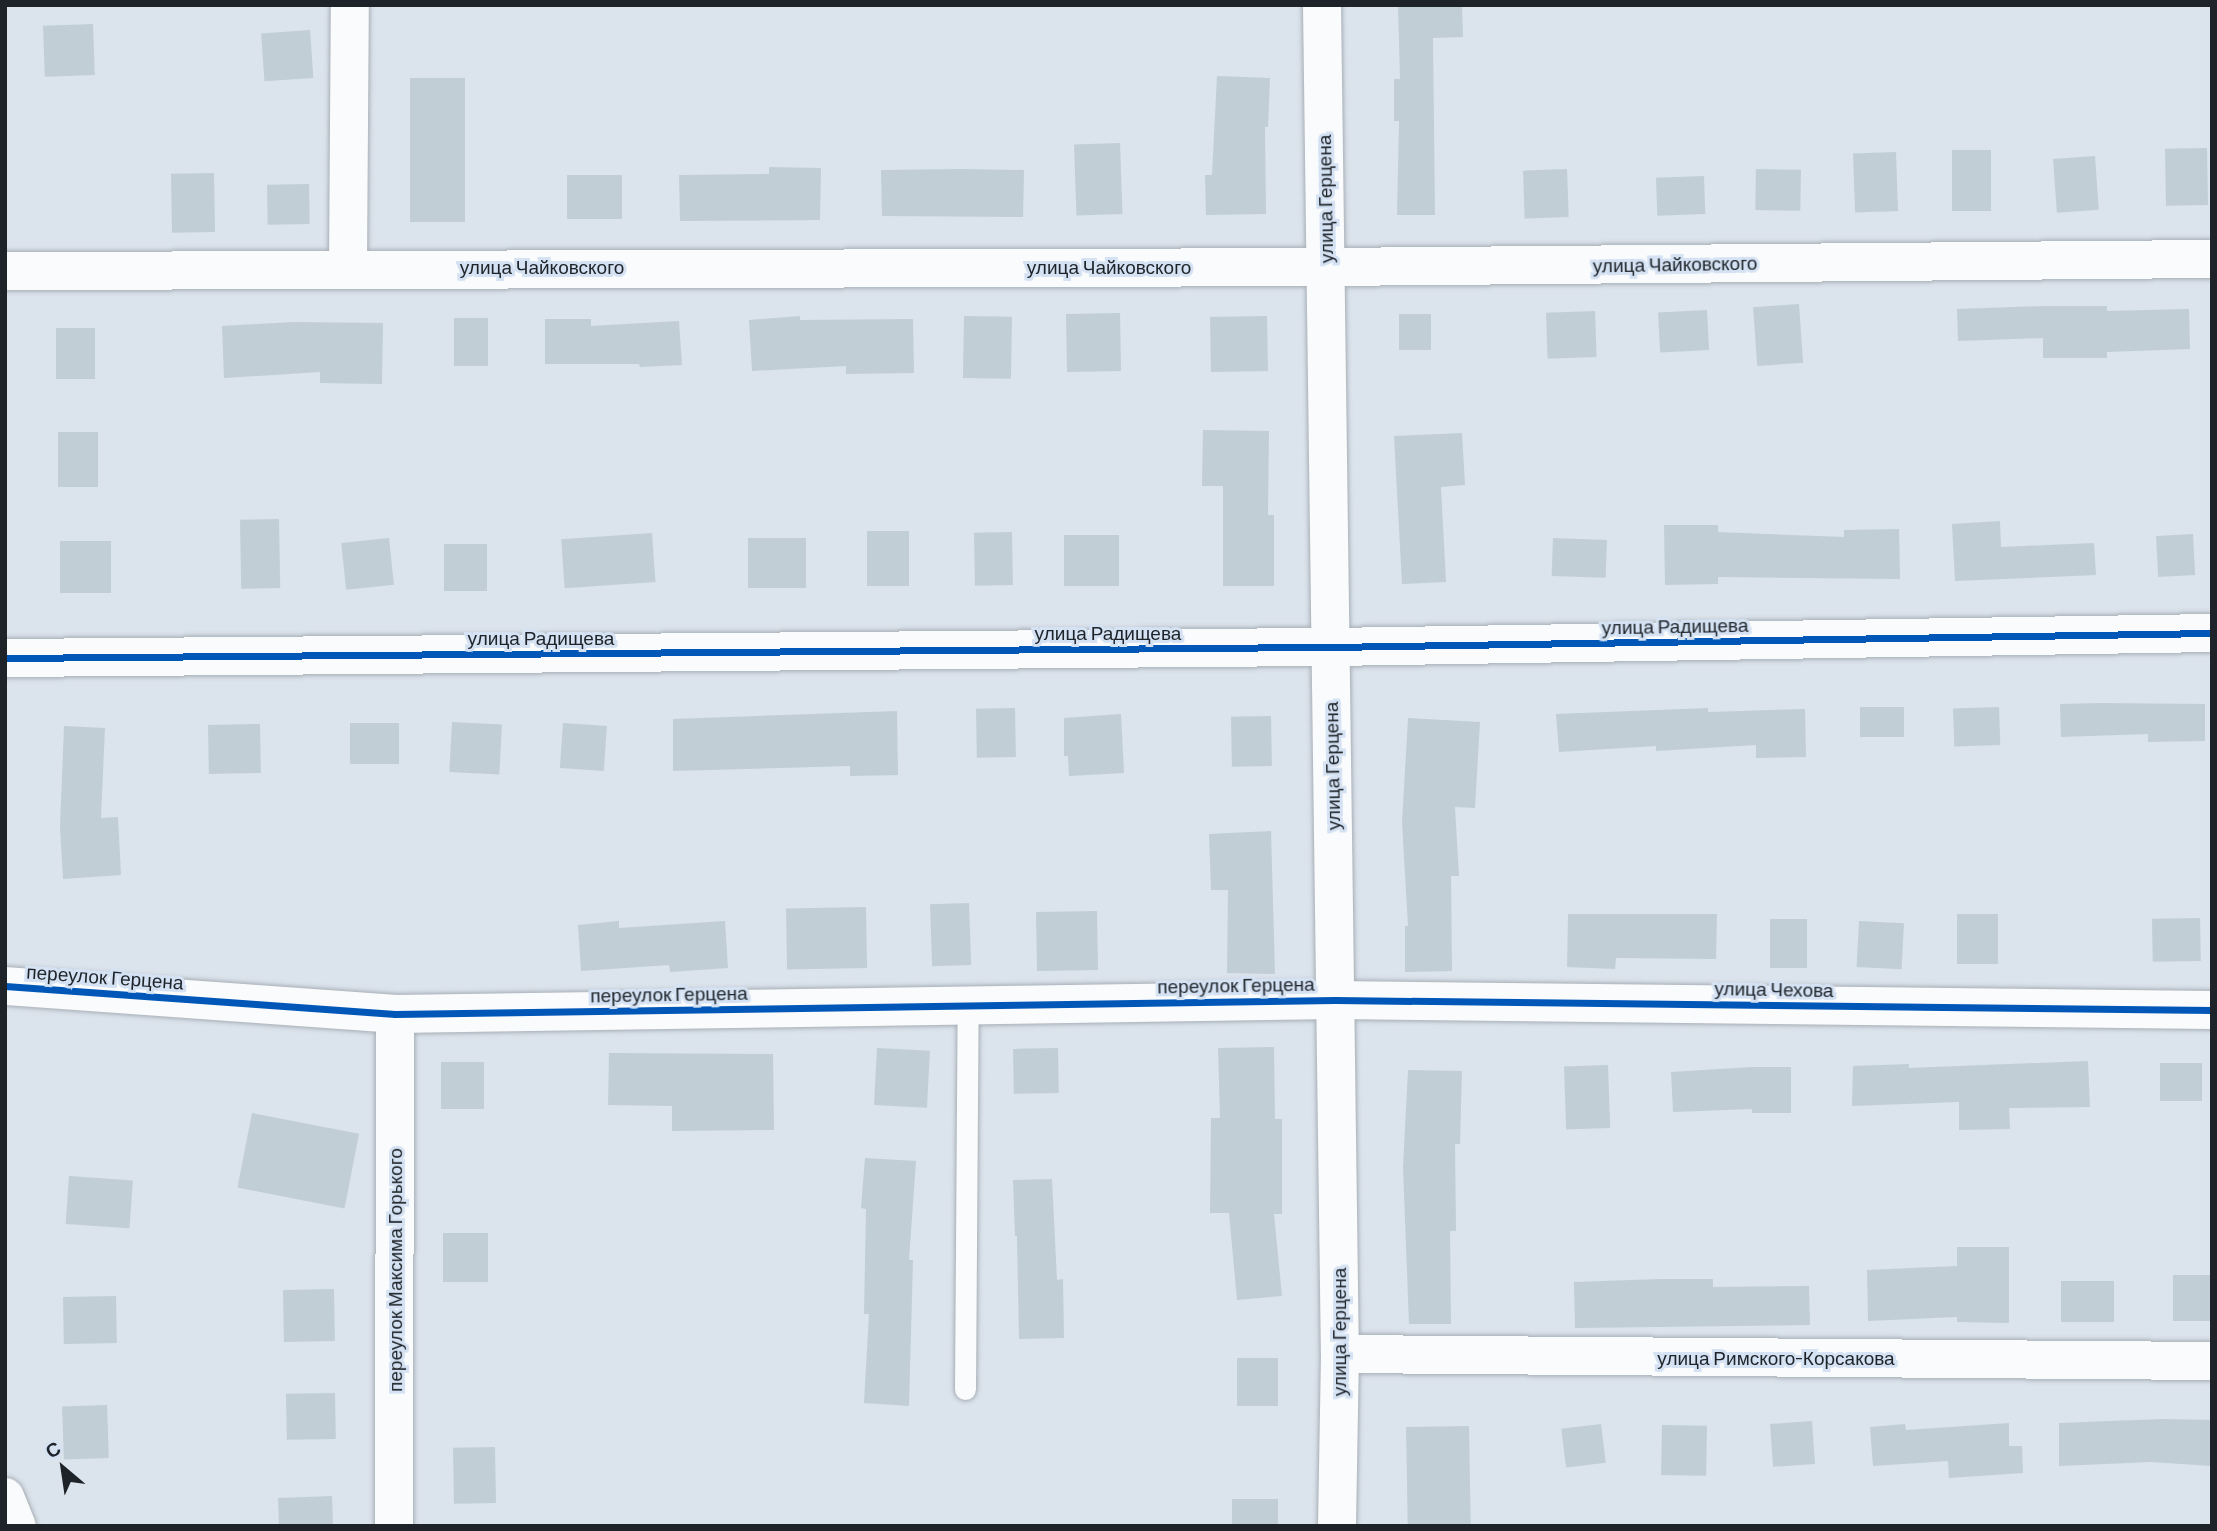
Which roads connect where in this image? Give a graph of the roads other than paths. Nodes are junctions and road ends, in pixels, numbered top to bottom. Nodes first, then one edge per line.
1 (349, 5) edge
2 (1322, 5) edge
3 (2212, 259) edge
4 (348, 267) junction
5 (1326, 267) junction
6 (5, 271) edge
7 (2212, 633) edge
8 (1331, 648) junction
9 (5, 658) edge
10 (5, 986) edge
11 (1335, 1000) junction
12 (968, 1005) junction
13 (2212, 1010) edge
14 (396, 1014) junction
15 (1340, 1354) junction
16 (2212, 1361) edge
17 (965, 1389) dead end
18 (5, 1497) edge
19 (17, 1526) edge
20 (394, 1526) edge
21 (1337, 1526) edge

1 - 4 street
2 - 5 street, улица Герцена
3 - 5 street, улица Чайковского
4 - 5 street, улица Чайковского
4 - 6 street, улица Чайковского
5 - 8 street, улица Герцена
7 - 8 street, улица Радищева
8 - 9 street, улица Радищева
8 - 11 street, улица Герцена
10 - 14 street, переулок Герцена
11 - 12 street, переулок Герцена
11 - 13 street, улица Чехова
11 - 15 street, улица Герцена
12 - 14 street, переулок Герцена
12 - 17 lane
14 - 20 street, переулок Максима Горького
15 - 16 street, улица Римского-Корсакова
15 - 21 street, улица Герцена
18 - 19 street

